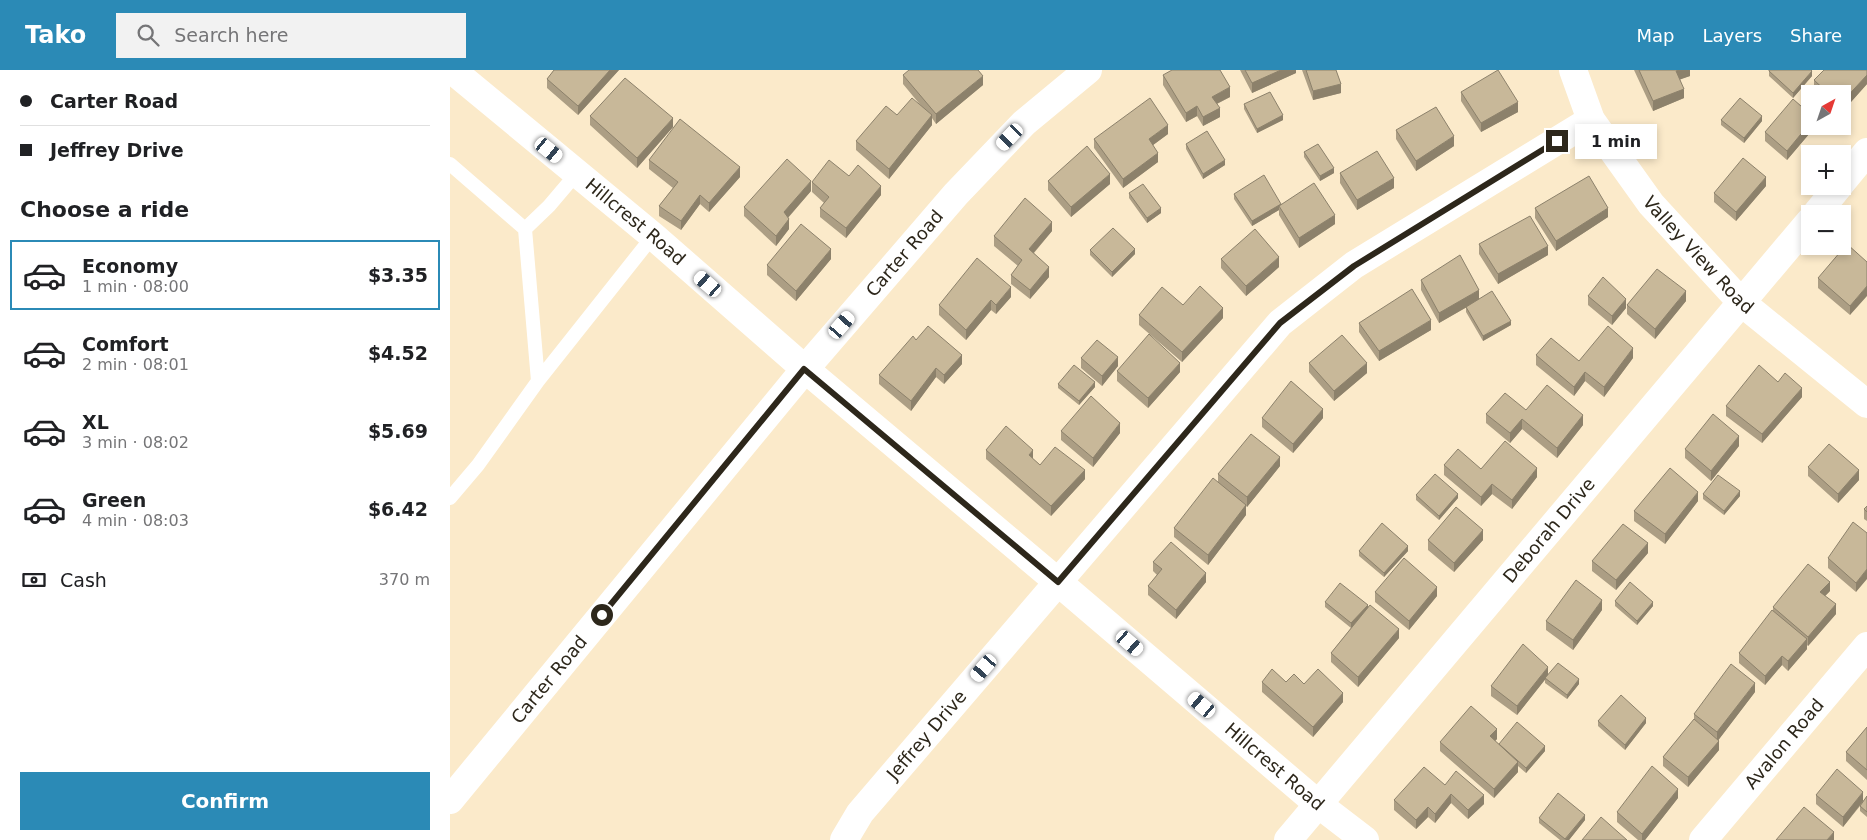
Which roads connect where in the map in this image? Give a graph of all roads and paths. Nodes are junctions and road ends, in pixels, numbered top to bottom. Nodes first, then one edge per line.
1 (452, 70) edge
2 (1088, 70) edge
3 (1573, 70) edge
4 (1591, 120) junction
5 (1867, 152) edge
6 (450, 164) edge
7 (1851, 171) edge
8 (577, 173) junction
9 (1832, 195) edge
10 (1823, 205) edge
11 (525, 229) junction
12 (1801, 232) edge
13 (653, 236) junction
14 (1742, 304) junction
15 (804, 369) junction
16 (538, 380) junction
17 (1867, 404) edge
18 (450, 498) edge
19 (1058, 582) junction
20 (1867, 646) edge
21 (450, 800) edge
22 (1318, 804) junction
23 (844, 840) edge
24 (1288, 840) edge
25 (1365, 840) edge
26 (1703, 840) edge

1 - 8 street, Hillcrest Road
2 - 15 street, Carter Road
3 - 4 street, Valley View Road
4 - 14 street, Valley View Road
4 - 19 street, Jeffrey Drive
5 - 7 street
6 - 11 lane
8 - 11 lane
8 - 13 street, Hillcrest Road
9 - 10 street
11 - 16 lane
12 - 14 street, Deborah Drive
13 - 15 street, Hillcrest Road
13 - 16 lane
14 - 17 street, Valley View Road
14 - 22 street, Deborah Drive
15 - 19 street, Hillcrest Road
15 - 21 street, Carter Road
16 - 18 lane
19 - 22 street, Hillcrest Road
19 - 23 street, Jeffrey Drive
20 - 26 street, Avalon Road
22 - 24 street, Deborah Drive
22 - 25 street, Hillcrest Road

